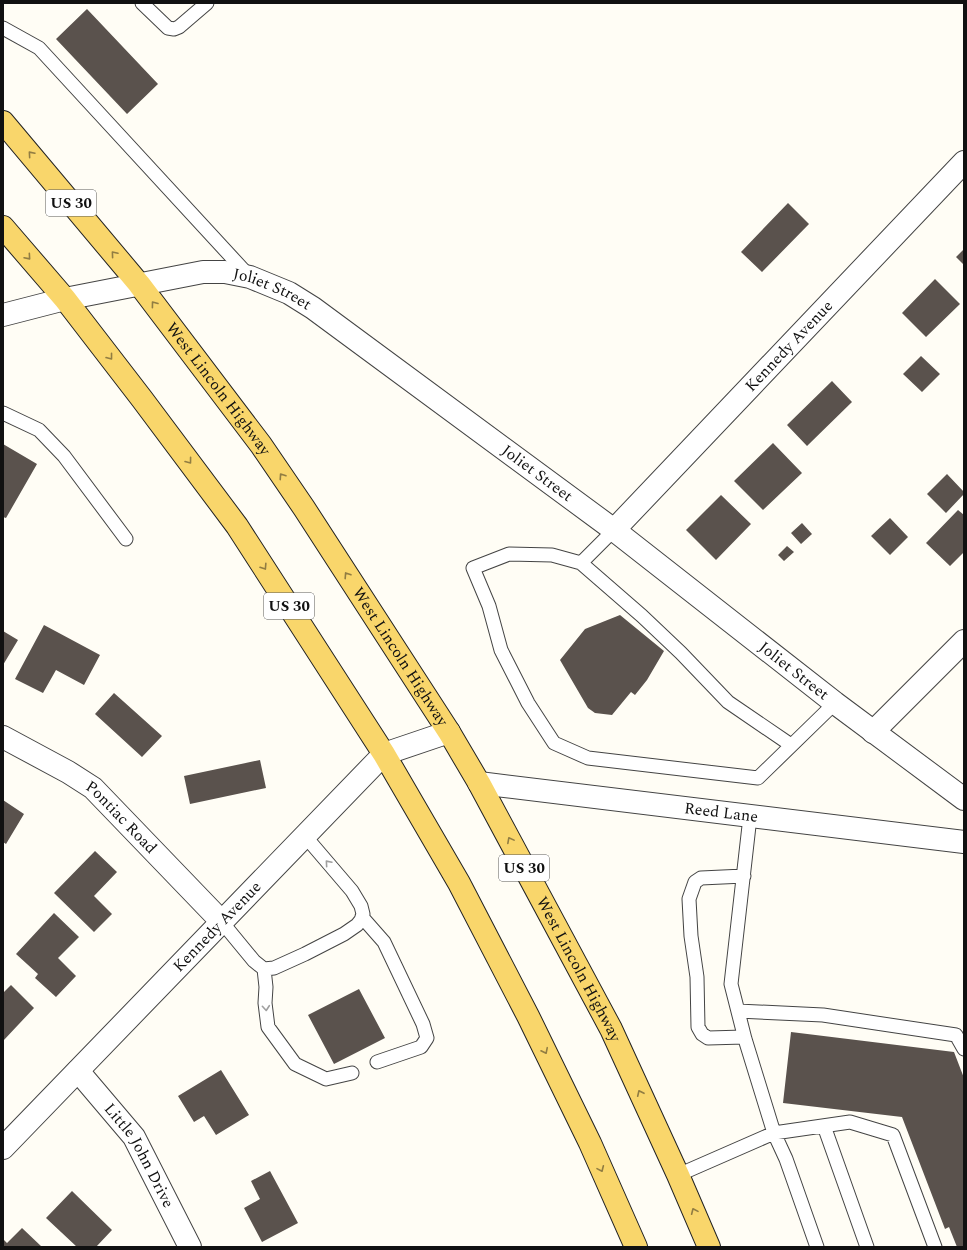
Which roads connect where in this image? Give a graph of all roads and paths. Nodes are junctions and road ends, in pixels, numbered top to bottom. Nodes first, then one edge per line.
1 (142, 3) edge
2 (207, 3) edge
3 (3, 28) edge
4 (3, 122) edge
5 (964, 162) edge
6 (3, 227) edge
7 (250, 277) junction
8 (139, 284) junction
9 (65, 299) junction
10 (3, 315) edge
11 (3, 413) edge
12 (614, 530) junction
13 (126, 539) dead end
14 (581, 563) junction
15 (964, 641) edge
16 (835, 703) junction
17 (449, 732) junction
18 (873, 732) junction
19 (3, 737) edge
20 (791, 745) junction
21 (384, 754) junction
22 (479, 783) junction
23 (964, 799) edge
24 (750, 817) junction
25 (304, 836) junction
26 (964, 842) edge
27 (744, 876) junction
28 (362, 917) junction
29 (221, 921) junction
30 (264, 969) junction
31 (738, 1011) junction
32 (744, 1037) junction
33 (964, 1049) edge
34 (377, 1062) dead end
35 (78, 1071) junction
36 (352, 1073) dead end
37 (824, 1126) junction
38 (774, 1133) junction
39 (3, 1148) edge
40 (678, 1175) junction
41 (190, 1247) edge
42 (636, 1247) edge
43 (709, 1247) edge
44 (817, 1247) edge
45 (867, 1247) edge
46 (935, 1247) edge

1 - 2 lane
3 - 7 lane
8 -> 4 main road, West Lincoln Highway / US 30
5 - 12 street, Kennedy Avenue
6 -> 9 main road, US 30
7 - 8 street, Joliet Street
7 - 12 street, Joliet Street
8 - 9 street, Joliet Street
17 -> 8 main road, West Lincoln Highway / US 30
9 - 10 street, Joliet Street
9 -> 21 main road, US 30
11 - 13 lane
12 - 14 lane
12 - 16 street, Joliet Street
14 - 20 lane
14 - 20 lane
15 - 18 street
16 - 18 street, Joliet Street
16 - 20 lane
17 - 21 street, Kennedy Avenue
17 - 22 main road, West Lincoln Highway / US 30
18 - 23 street, Joliet Street
19 - 29 street, Pontiac Road
21 - 25 street, Kennedy Avenue
21 -> 42 main road, US 30
22 - 24 street, Reed Lane
40 -> 22 main road, West Lincoln Highway / US 30
24 - 26 street, Reed Lane
24 - 27 lane
28 -> 25 lane
25 - 29 street, Kennedy Avenue
27 - 31 lane
27 - 32 lane
28 - 30 lane
28 - 34 lane
29 - 30 lane
29 - 35 street, Kennedy Avenue
30 -> 36 lane
31 - 32 lane
31 - 33 lane
32 - 38 lane
35 - 39 street, Kennedy Avenue
35 - 41 street, Little John Drive
37 - 38 lane
37 - 45 lane
37 - 46 lane
38 - 40 lane
38 - 44 lane
43 -> 40 main road, West Lincoln Highway / US 30

